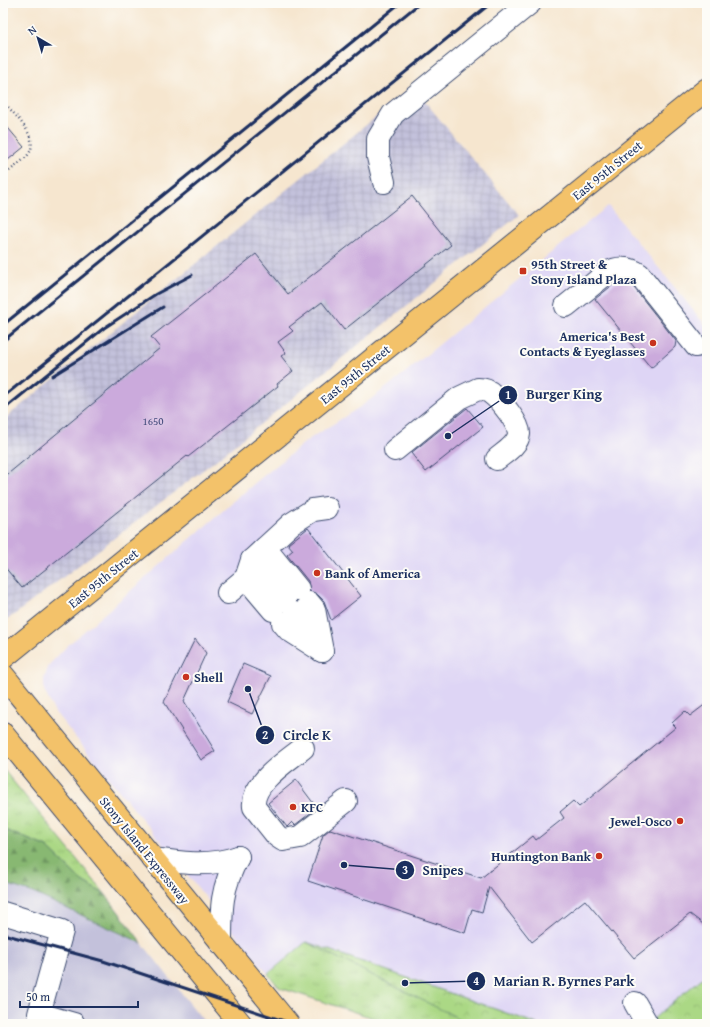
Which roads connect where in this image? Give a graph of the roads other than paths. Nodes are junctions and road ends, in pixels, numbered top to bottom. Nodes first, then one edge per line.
1 (530, 3) edge
2 (707, 89) edge
3 (384, 182) dead end
4 (566, 306) dead end
5 (696, 346) dead end
6 (395, 450) dead end
7 (496, 459) dead end
8 (327, 508) dead end
9 (254, 562) junction
10 (228, 593) dead end
11 (290, 606) junction
12 (322, 651) dead end
13 (3, 658) edge
14 (3, 675) edge
15 (3, 734) edge
16 (303, 748) dead end
17 (346, 801) dead end
18 (153, 859) junction
19 (3, 913) edge
20 (221, 943) junction
21 (635, 1003) dead end
22 (74, 1024) edge
23 (241, 1024) edge
24 (288, 1024) edge
25 (647, 1024) edge

1 - 3 lane
2 - 13 main road, East 95th Street
4 - 5 lane
6 - 7 lane
8 - 9 lane
9 - 10 lane
9 - 11 lane
9 - 11 lane
11 - 12 lane
14 - 18 main road, Stony Island Expressway
15 - 23 main road
16 - 17 lane
18 - 20 main road, Stony Island Expressway
18 - 20 lane
19 - 22 lane
20 - 24 main road, Stony Island Expressway
21 - 25 lane

